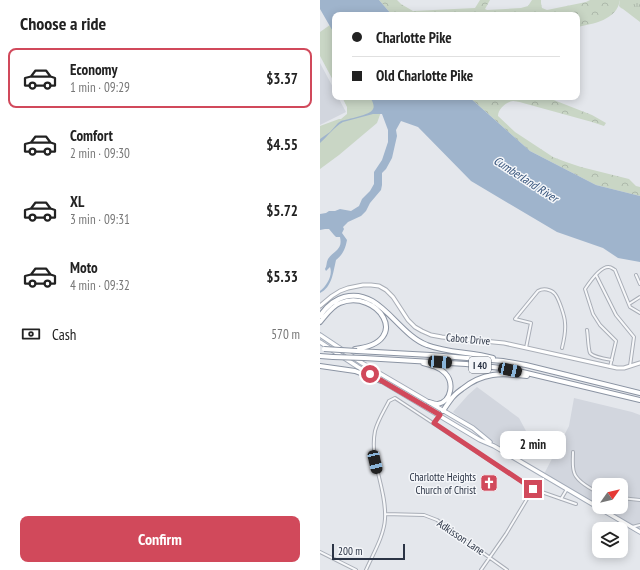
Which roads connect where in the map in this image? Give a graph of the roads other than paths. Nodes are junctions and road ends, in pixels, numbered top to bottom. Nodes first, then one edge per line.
1 (596, 275) junction
2 (636, 275) dead end
3 (640, 284) edge
4 (640, 297) edge
5 (629, 304) junction
6 (320, 306) edge
7 (640, 313) edge
8 (320, 316) edge
9 (320, 322) edge
10 (587, 330) dead end
11 (320, 335) edge
12 (320, 342) edge
13 (526, 348) junction
14 (562, 348) dead end
15 (322, 349) edge
16 (356, 350) junction
17 (320, 356) edge
18 (415, 360) junction
19 (612, 360) junction
20 (503, 361) junction
21 (640, 363) edge
22 (320, 366) edge
23 (630, 366) junction
24 (610, 367) junction
25 (544, 377) junction
26 (382, 381) junction
27 (640, 393) edge
28 (640, 400) edge
29 (429, 402) junction
30 (443, 411) junction
31 (440, 415) junction
32 (434, 423) junction
33 (494, 446) junction
34 (573, 452) dead end
35 (533, 489) junction
36 (567, 489) junction
37 (592, 489) edge
38 (561, 499) junction
39 (628, 499) edge
40 (640, 500) edge
41 (576, 504) dead end
42 (385, 514) junction
43 (640, 525) edge
44 (631, 527) junction
45 (640, 532) edge
46 (320, 552) edge
47 (489, 557) junction
48 (356, 570) edge
49 (366, 570) edge
50 (481, 570) edge
51 (507, 570) edge

1 - 5 street
1 - 19 street
1 - 23 street
2 - 3 street
4 - 5 street
5 - 7 street
6 - 13 street, Cabot Drive
8 - 20 highway
9 - 16 highway
10 - 19 street
11 - 29 main road
12 - 26 main road
13 - 14 street
13 - 24 street, Cabot Drive
15 - 16 highway, bridge
16 - 20 highway, I 40
17 - 18 highway, I 40, bridge
18 - 25 highway, I 40
18 - 29 highway
19 - 24 street
20 - 27 highway, I 40
21 - 23 street, Cabot Drive
22 - 26 highway
23 - 24 street, Cabot Drive
25 - 28 highway, I 40
25 - 30 highway
26 - 31 main road
29 - 30 main road
30 - 31 main road
30 - 33 main road
31 - 32 street
31 - 33 main road
32 - 35 street
32 - 42 street
33 - 36 main road
34 - 37 street
35 - 38 street
35 - 47 street
36 - 38 street
36 - 44 main road
38 - 41 street
39 - 40 street
42 - 47 street, Adkisson Lane
42 - 49 street
43 - 44 street
44 - 45 main road
46 - 48 street
47 - 50 street
47 - 51 street, Adkisson Lane

